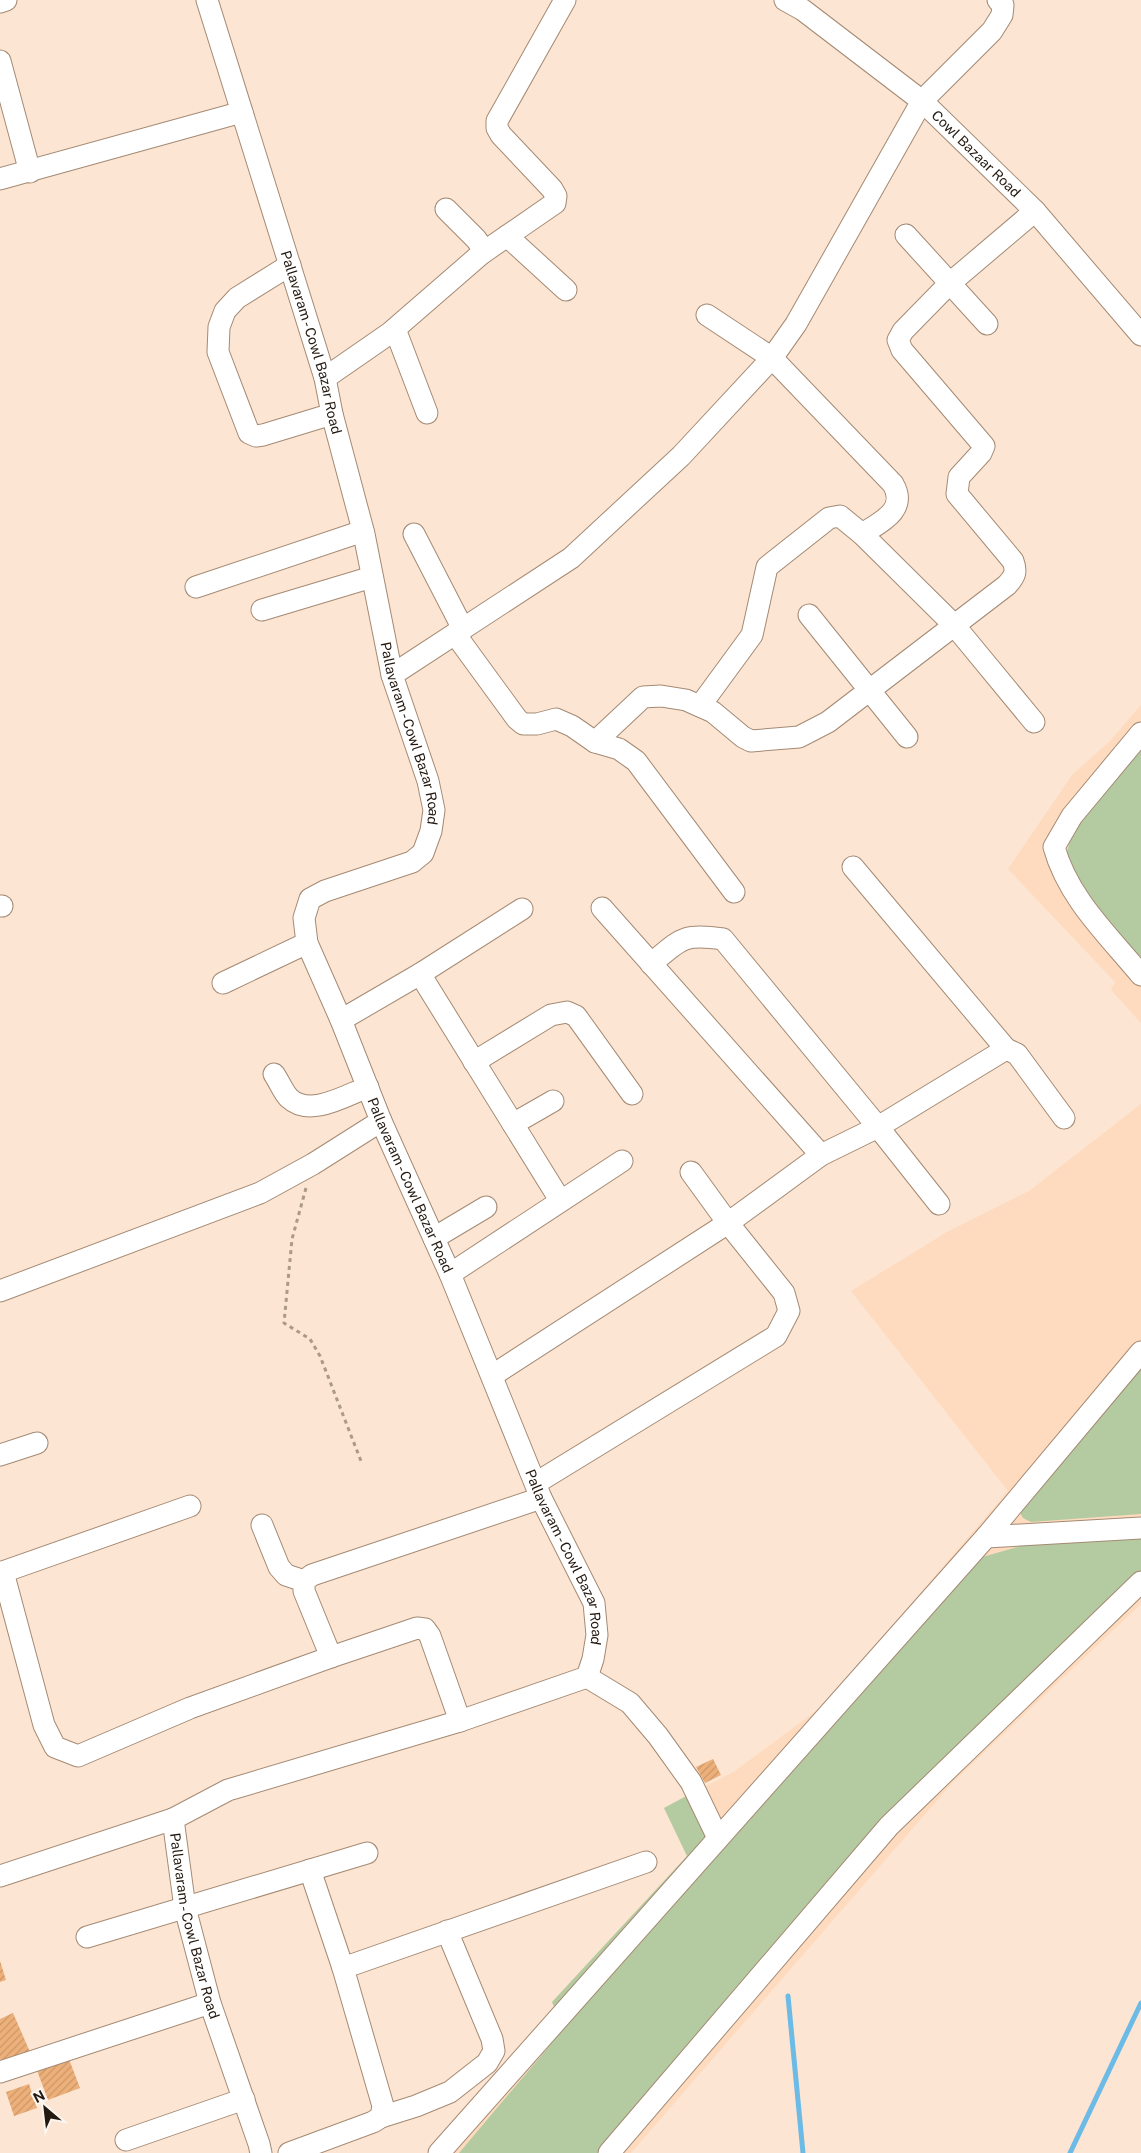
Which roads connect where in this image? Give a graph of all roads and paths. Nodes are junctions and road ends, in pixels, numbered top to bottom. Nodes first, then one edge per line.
1 (6, 0) edge
2 (206, 0) edge
3 (565, 0) edge
4 (785, 0) edge
5 (998, 0) edge
6 (0, 2) edge
7 (0, 62) edge
8 (922, 101) junction
9 (242, 112) junction
10 (30, 172) junction
11 (0, 179) edge
12 (446, 209) dead end
13 (1035, 211) junction
14 (906, 235) dead end
15 (508, 236) junction
16 (481, 254) junction
17 (290, 265) junction
18 (949, 284) junction
19 (566, 290) dead end
20 (707, 315) dead end
21 (987, 324) dead end
22 (395, 329) junction
23 (1141, 335) edge
24 (772, 358) junction
25 (325, 378) junction
26 (427, 413) dead end
27 (332, 414) junction
28 (362, 531) junction
29 (414, 534) dead end
30 (862, 534) junction
31 (372, 577) junction
32 (196, 587) dead end
33 (262, 610) dead end
34 (809, 615) dead end
35 (954, 625) junction
36 (459, 632) junction
37 (392, 675) junction
38 (870, 690) junction
39 (700, 706) junction
40 (1034, 722) dead end
41 (1141, 733) edge
42 (908, 737) dead end
43 (594, 742) junction
44 (854, 867) dead end
45 (734, 892) dead end
46 (602, 908) dead end
47 (522, 909) dead end
48 (307, 943) junction
49 (651, 964) junction
50 (420, 974) junction
51 (1141, 975) edge
52 (223, 983) dead end
53 (341, 1020) junction
54 (1006, 1049) junction
55 (474, 1062) junction
56 (274, 1074) dead end
57 (368, 1087) junction
58 (632, 1094) dead end
59 (553, 1101) dead end
60 (1064, 1118) dead end
61 (381, 1121) junction
62 (513, 1124) junction
63 (878, 1127) junction
64 (821, 1154) junction
65 (622, 1161) dead end
66 (314, 1164) junction
67 (691, 1172) dead end
68 (560, 1200) junction
69 (939, 1204) dead end
70 (486, 1207) dead end
71 (728, 1223) junction
72 (434, 1238) junction
73 (450, 1274) junction
74 (0, 1291) edge
75 (1141, 1352) edge
76 (493, 1376) junction
77 (37, 1443) dead end
78 (0, 1455) edge
79 (361, 1461) dead end
80 (538, 1491) junction
81 (190, 1506) dead end
82 (262, 1525) dead end
83 (1141, 1528) edge
84 (986, 1536) junction
85 (2, 1573) edge
86 (304, 1581) junction
87 (1141, 1582) edge
88 (331, 1656) junction
89 (587, 1677) junction
90 (460, 1721) junction
91 (173, 1819) junction
92 (718, 1838) junction
93 (367, 1853) dead end
94 (646, 1862) dead end
95 (310, 1870) junction
96 (0, 1876) edge
97 (185, 1908) junction
98 (447, 1931) junction
99 (88, 1937) dead end
100 (343, 1968) junction
101 (210, 2003) junction
102 (0, 2072) edge
103 (244, 2099) junction
104 (381, 2117) junction
105 (126, 2140) dead end
106 (260, 2153) edge
107 (289, 2153) edge
108 (439, 2153) edge
109 (608, 2153) edge

1 - 6 street
2 - 9 street, Pallavaram - Cowl Bazar Road
3 - 15 street
4 - 8 street, Cowl Bazaar Road
5 - 8 street
7 - 10 street
8 - 13 street, Cowl Bazaar Road
8 - 24 street
9 - 10 street
9 - 17 street, Pallavaram - Cowl Bazar Road
10 - 11 street
12 - 16 street
13 - 18 street
13 - 23 street, Cowl Bazaar Road
14 - 18 street
15 - 16 street
15 - 19 street
16 - 22 street
17 - 25 street, Pallavaram - Cowl Bazar Road
17 - 27 street
18 - 21 street
18 - 35 street
20 - 24 street
22 - 25 street
22 - 26 street
24 - 30 street
24 - 36 street
25 - 27 street, Pallavaram - Cowl Bazar Road
27 - 28 street, Pallavaram - Cowl Bazar Road
28 - 31 street, Pallavaram - Cowl Bazar Road
28 - 32 street
29 - 36 street
30 - 35 street
30 - 39 street
31 - 33 street
31 - 37 street, Pallavaram - Cowl Bazar Road
34 - 38 street
35 - 38 street
35 - 40 street
36 - 37 street
36 - 43 street
37 - 48 street, Pallavaram - Cowl Bazar Road
38 - 39 street
38 - 42 street
39 - 43 street
41 - 51 street
43 - 45 street
44 - 54 street
46 - 49 street
47 - 50 street
48 - 52 street
48 - 53 street, Pallavaram - Cowl Bazar Road
49 - 63 street
49 - 64 street
50 - 53 street
50 - 55 street
53 - 57 street, Pallavaram - Cowl Bazar Road
54 - 60 street
54 - 63 street
55 - 58 street
55 - 62 street
56 - 57 street
57 - 61 street, Pallavaram - Cowl Bazar Road
59 - 62 street
61 - 66 street
61 - 72 street, Pallavaram - Cowl Bazar Road
62 - 68 street
63 - 64 street
63 - 69 street
64 - 71 street
65 - 68 street
66 - 74 street
66 - 79 path
67 - 71 street
68 - 73 street
70 - 72 street
71 - 76 street
71 - 80 street
72 - 73 street, Pallavaram - Cowl Bazar Road
73 - 76 street, Pallavaram - Cowl Bazar Road
75 - 84 street
76 - 80 street, Pallavaram - Cowl Bazar Road
77 - 78 street
80 - 86 street
80 - 89 street, Pallavaram - Cowl Bazar Road
81 - 85 street
82 - 86 street
83 - 84 street
84 - 92 street
85 - 88 street
86 - 88 street
87 - 109 street
88 - 90 street
89 - 90 street, Pallavaram - Cowl Bazar Road
89 - 92 street
90 - 91 street, Pallavaram - Cowl Bazar Road
91 - 96 street
91 - 97 street, Pallavaram - Cowl Bazar Road
92 - 108 street
93 - 95 street
94 - 98 street
95 - 97 street
95 - 100 street
97 - 99 street
97 - 101 street, Pallavaram - Cowl Bazar Road
98 - 100 street
98 - 104 street
100 - 104 street
101 - 102 street
101 - 103 street, Pallavaram - Cowl Bazar Road
103 - 105 street
103 - 106 street, Pallavaram - Cowl Bazar Road
104 - 107 street

